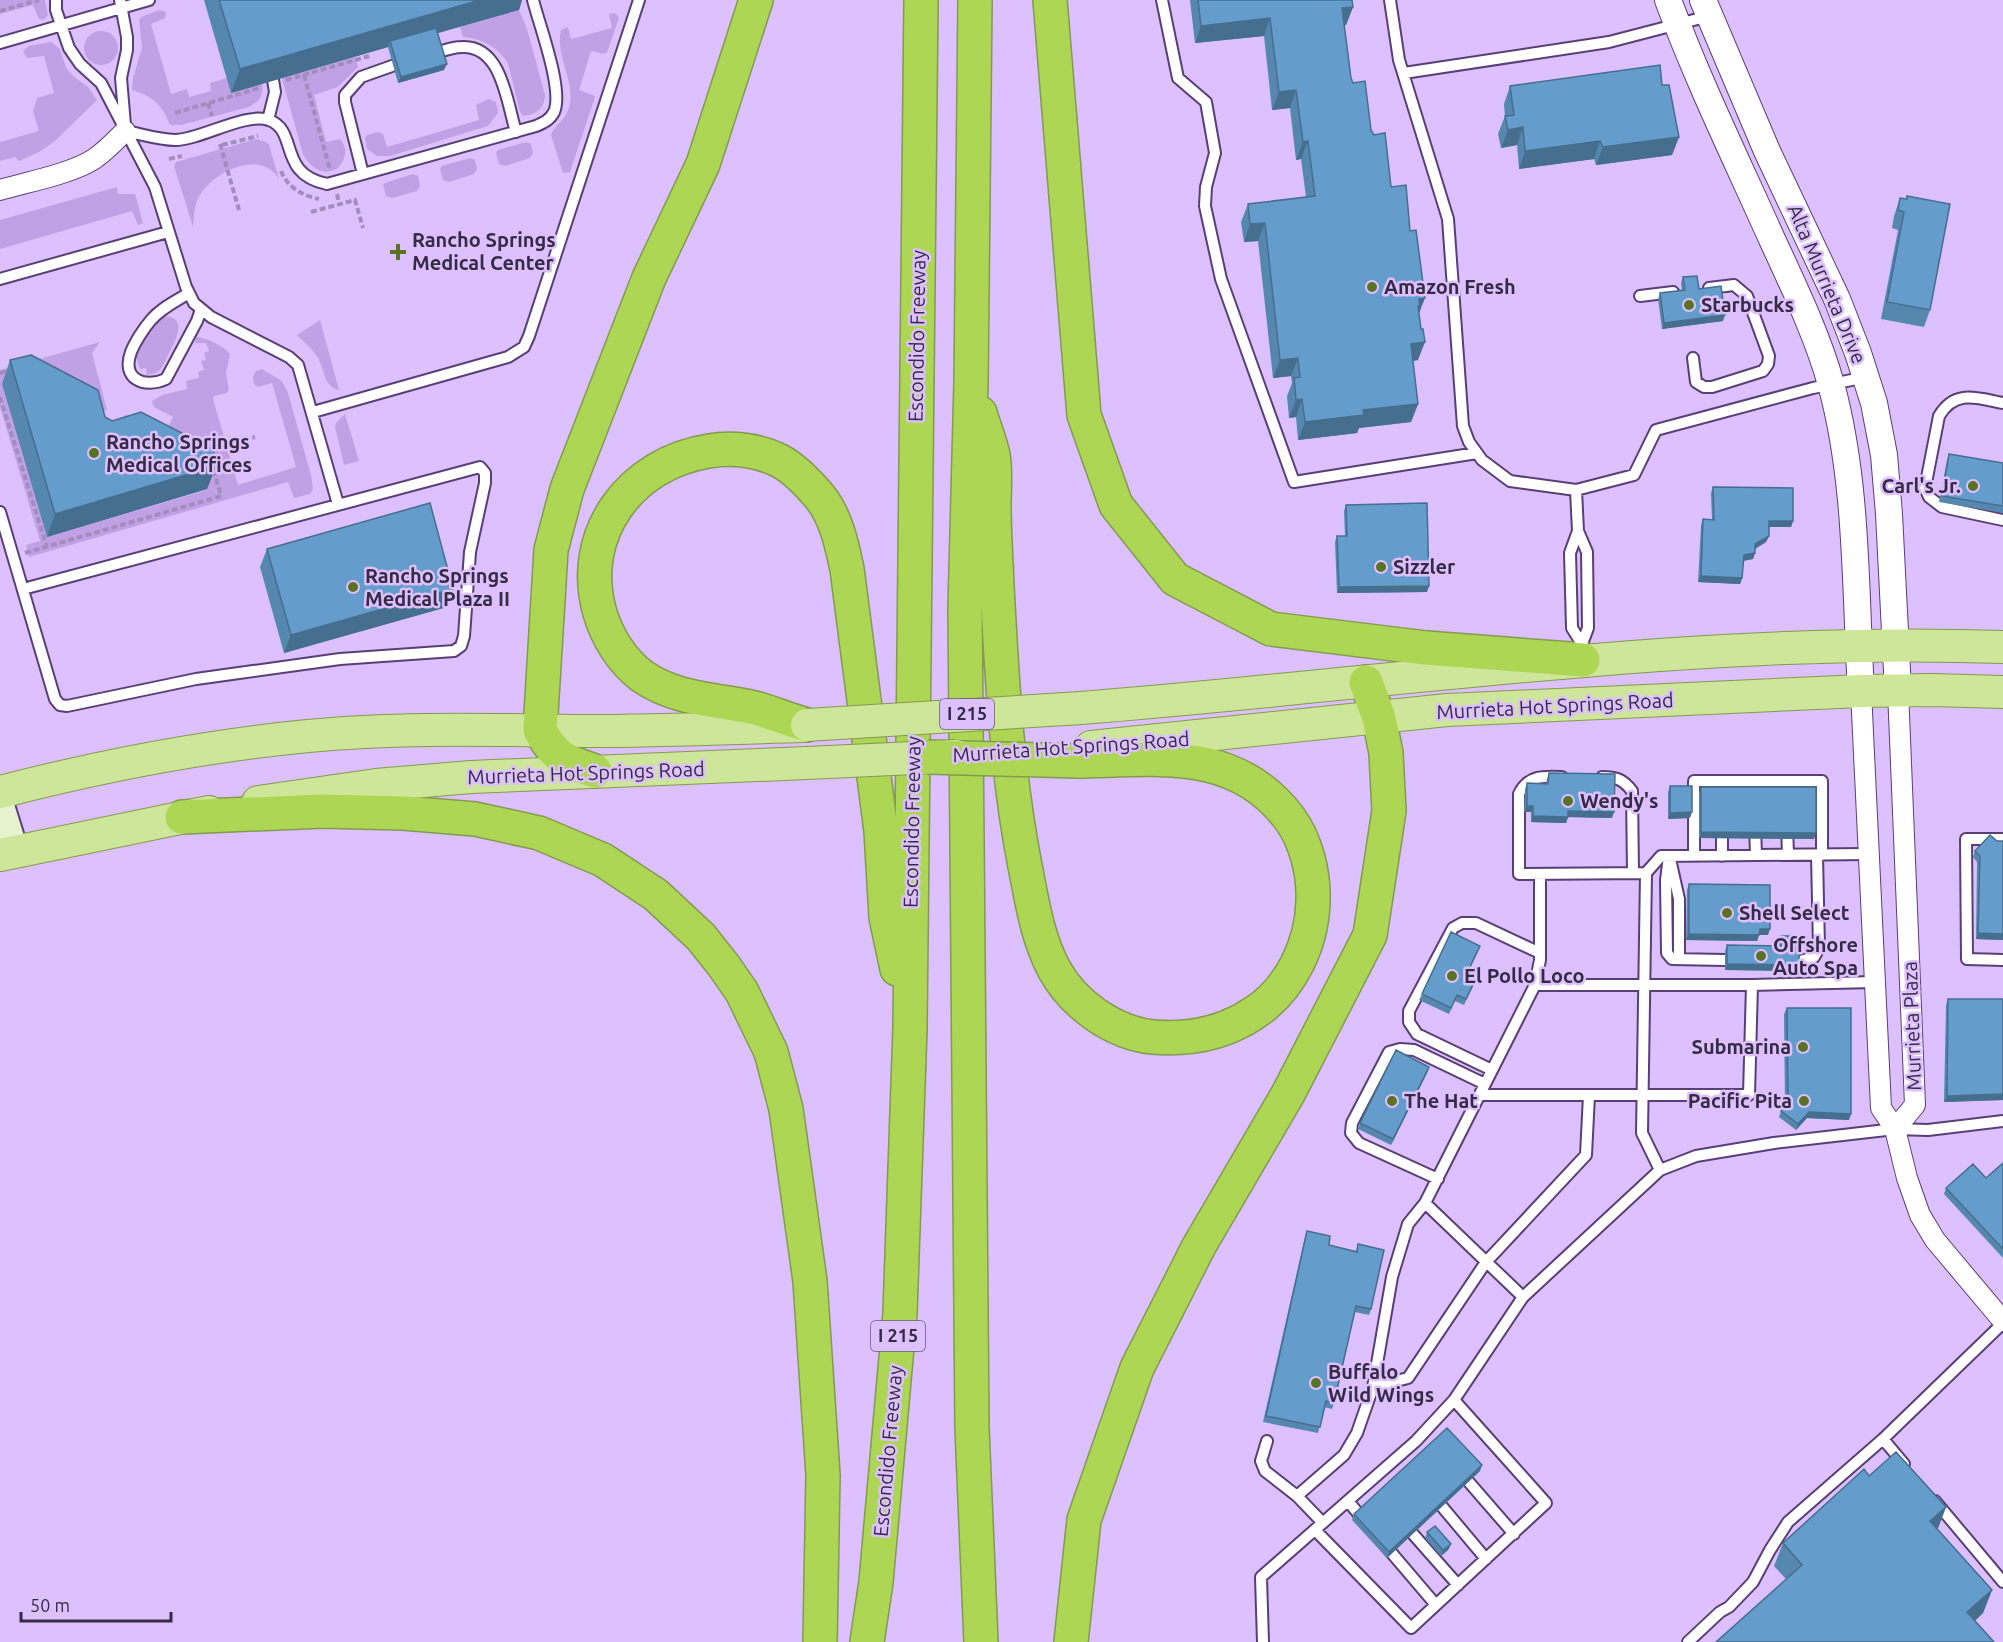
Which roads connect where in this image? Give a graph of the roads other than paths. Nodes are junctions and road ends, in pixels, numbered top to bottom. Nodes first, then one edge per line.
1 (56, 0) edge
2 (149, 0) edge
3 (533, 0) edge
4 (639, 0) edge
5 (756, 0) edge
6 (921, 0) edge
7 (975, 0) edge
8 (1050, 0) edge
9 (1162, 0) edge
10 (1390, 0) edge
11 (1668, 0) edge
12 (121, 4) edge
13 (1706, 8) edge
14 (1677, 24) junction
15 (61, 25) junction
16 (0, 43) edge
17 (1404, 74) junction
18 (273, 82) road end
19 (268, 120) junction
20 (125, 131) junction
21 (516, 132) junction
22 (363, 174) junction
23 (0, 190) edge
24 (168, 232) junction
25 (0, 279) edge
26 (1696, 290) edge
27 (1682, 291) edge
28 (189, 293) junction
29 (1640, 296) dead end
30 (201, 309) junction
31 (1693, 358) dead end
32 (1866, 377) junction
33 (971, 383) junction
34 (1830, 384) junction
35 (2003, 403) edge
36 (313, 412) junction
37 (1477, 453) junction
38 (1576, 490) junction
39 (338, 504) junction
40 (0, 512) edge
41 (2003, 519) edge
42 (1578, 531) junction
43 (23, 589) junction
44 (1897, 645) junction
45 (1858, 646) junction
46 (2003, 647) edge
47 (1582, 652) junction
48 (1366, 682) junction
49 (1861, 690) junction
50 (1898, 690) junction
51 (2003, 692) edge
52 (1379, 718) junction
53 (807, 725) junction
54 (540, 730) junction
55 (1077, 755) junction
56 (928, 757) joint
57 (595, 771) junction
58 (1569, 777) edge
59 (1592, 777) edge
60 (0, 792) edge
61 (0, 806) edge
62 (1721, 813) edge
63 (1755, 813) edge
64 (1786, 813) edge
65 (182, 817) junction
66 (2003, 839) edge
67 (7, 853) edge
68 (1869, 854) junction
69 (1756, 855) junction
70 (1788, 855) junction
71 (1820, 855) junction
72 (1669, 856) junction
73 (1694, 856) junction
74 (1722, 856) junction
75 (1633, 873) junction
76 (1646, 873) junction
77 (1540, 874) junction
78 (1540, 953) junction
79 (1725, 960) edge
80 (2003, 960) edge
81 (1797, 962) edge
82 (1875, 982) junction
83 (1535, 985) junction
84 (1646, 985) junction
85 (1752, 985) junction
86 (910, 1028) junction
87 (1492, 1070) junction
88 (1485, 1084) junction
89 (1480, 1095) junction
90 (1589, 1095) junction
91 (1643, 1095) junction
92 (2003, 1121) edge
93 (1895, 1129) junction
94 (1660, 1170) junction
95 (1438, 1179) junction
96 (1425, 1203) junction
97 (1486, 1262) junction
98 (1523, 1297) junction
99 (2003, 1322) edge
100 (1373, 1388) junction
101 (1454, 1400) junction
102 (1883, 1439) junction
103 (1267, 1441) dead end
104 (1454, 1466) edge
105 (1913, 1475) edge
106 (1428, 1490) edge
107 (1928, 1492) edge
108 (1297, 1496) junction
109 (1348, 1501) junction
110 (1398, 1517) edge
111 (1319, 1526) junction
112 (1514, 1534) junction
113 (1486, 1559) junction
114 (2003, 1582) edge
115 (1458, 1585) junction
116 (1436, 1605) junction
117 (820, 1642) edge
118 (867, 1642) edge
119 (981, 1642) edge
120 (1071, 1642) edge
121 (1263, 1642) edge
122 (1688, 1642) edge

1 - 15 lane
2 - 12 lane
3 - 21 lane
4 - 36 lane
5 - 54 highway
6 - 86 highway, Escondido Freeway / I 215
7 - 33 highway, I 215
8 - 47 highway
9 - 37 lane
10 - 17 lane
11 - 14 street, Alta Murrieta Drive
12 - 15 lane
12 - 20 lane
13 - 14 lane
13 - 32 street, Alta Murrieta Drive
14 - 17 lane
14 - 34 street, Alta Murrieta Drive
15 - 16 lane
15 - 20 lane
17 - 37 lane
18 - 19 lane
19 - 20 lane
19 - 22 lane
20 - 23 street
20 - 24 lane
21 - 22 lane
21 - 22 lane
24 - 25 lane
24 - 28 lane
26 - 31 lane
27 - 29 lane
28 - 30 lane
28 - 30 lane
30 - 36 lane
32 - 34 lane
32 - 44 street, Alta Murrieta Drive
33 - 55 highway
33 - 119 highway, I 215
34 - 38 lane
34 - 45 street, Alta Murrieta Drive
35 - 41 lane
36 - 39 lane
37 - 38 lane
38 - 42 lane
39 - 43 lane
39 - 43 lane
40 - 43 lane
42 - 47 lane
42 - 47 lane
44 - 45 main road, Murrieta Hot Springs Road
44 - 46 main road, Murrieta Hot Springs Road
44 - 50 street, Alta Murrieta Drive
45 - 47 main road, Murrieta Hot Springs Road
45 - 49 street, Alta Murrieta Drive
47 - 48 main road, Murrieta Hot Springs Road
48 - 52 highway
48 - 53 main road, Murrieta Hot Springs Road, bridge
49 - 50 main road, Murrieta Hot Springs Road
49 - 52 main road, Murrieta Hot Springs Road
49 - 68 street, Murrieta Plaza
50 - 51 main road, Murrieta Hot Springs Road
50 - 93 street, Murrieta Plaza
52 - 55 main road, Murrieta Hot Springs Road
52 - 120 highway
53 - 54 main road, Murrieta Hot Springs Road
53 - 86 highway
54 - 57 highway
54 - 60 main road, Murrieta Hot Springs Road
55 - 56 highway, bridge
56 - 57 main road, Murrieta Hot Springs Road, bridge
57 - 65 main road, Murrieta Hot Springs Road
58 - 77 lane
59 - 75 lane
61 - 67 main road
62 - 74 lane
63 - 69 lane
64 - 70 lane
65 - 67 main road, Murrieta Hot Springs Road
65 - 117 highway
66 - 80 lane
68 - 71 lane
68 - 82 street, Murrieta Plaza
69 - 70 lane
69 - 74 lane
70 - 71 lane
71 - 73 lane
71 - 81 lane
72 - 73 lane
72 - 76 lane
72 - 79 lane
73 - 74 lane
75 - 76 lane
75 - 77 lane
76 - 84 lane
77 - 78 lane
78 - 83 lane
78 - 87 lane
82 - 85 lane
82 - 93 street, Murrieta Plaza
83 - 84 lane
83 - 87 lane
84 - 85 lane
84 - 91 lane
85 - 91 lane
86 - 118 highway, Escondido Freeway / I 215
87 - 88 lane
88 - 89 lane
88 - 95 lane
89 - 90 lane
89 - 95 lane
90 - 91 lane
90 - 97 lane
91 - 94 lane
92 - 93 lane
93 - 94 lane
93 - 99 street
94 - 98 lane
95 - 96 lane
96 - 97 lane
96 - 100 lane
97 - 98 lane
97 - 100 lane
98 - 101 lane
99 - 102 lane
100 - 108 lane
101 - 109 lane
101 - 112 lane
102 - 105 lane
102 - 122 lane
103 - 108 lane
104 - 112 lane
106 - 113 lane
107 - 114 lane
108 - 111 lane
109 - 111 lane
109 - 116 lane
110 - 115 lane
111 - 116 lane
111 - 121 lane
112 - 113 lane
113 - 115 lane
115 - 116 lane

